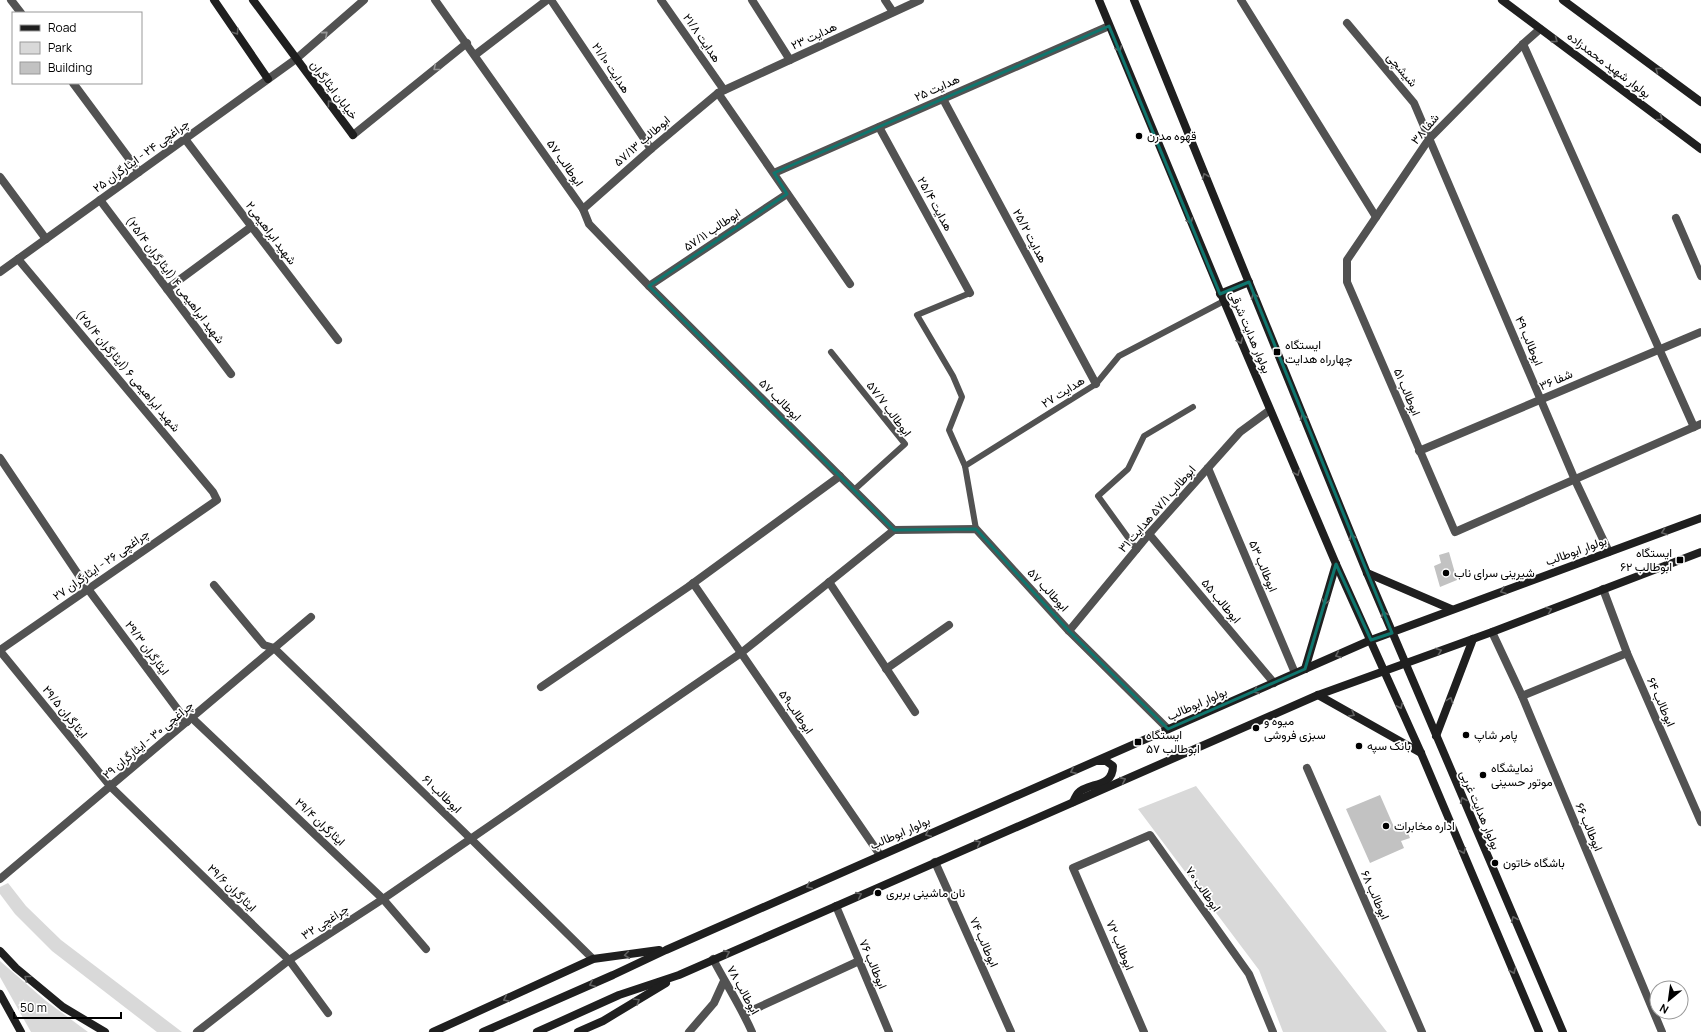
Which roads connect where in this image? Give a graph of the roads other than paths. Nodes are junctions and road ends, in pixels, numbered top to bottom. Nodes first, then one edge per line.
1 (11, 0) edge
2 (214, 0) edge
3 (364, 0) edge
4 (435, 0) edge
5 (546, 0) edge
6 (551, 0) edge
7 (661, 0) edge
8 (752, 0) edge
9 (885, 0) edge
10 (920, 0) edge
11 (1099, 0) edge
12 (1134, 0) edge
13 (1241, 0) edge
14 (1502, 0) edge
15 (1563, 0) edge
16 (255, 1) edge
17 (20, 12) edge
18 (893, 12) junction
19 (1347, 23) dead end
20 (1109, 26) junction
21 (1540, 29) junction
22 (467, 44) junction
23 (1523, 44) junction
24 (475, 56) junction
25 (296, 59) junction
26 (790, 60) junction
27 (268, 79) junction
28 (74, 84) edge
29 (721, 92) junction
30 (943, 99) junction
31 (1701, 102) edge
32 (879, 127) junction
33 (353, 134) joint
34 (185, 139) junction
35 (1429, 139) junction
36 (651, 149) junction
37 (1701, 149) edge
38 (139, 172) junction
39 (774, 173) junction
40 (0, 177) edge
41 (788, 194) junction
42 (100, 200) junction
43 (583, 209) junction
44 (1376, 217) junction
45 (1676, 218) dead end
46 (251, 227) junction
47 (46, 239) junction
48 (18, 259) junction
49 (1347, 260) joint
50 (0, 272) edge
51 (1701, 276) edge
52 (1249, 282) junction
53 (850, 284) dead end
54 (649, 286) junction
55 (167, 290) junction
56 (970, 293) joint
57 (1222, 297) junction
58 (1701, 332) edge
59 (338, 340) dead end
60 (1659, 350) junction
61 (831, 352) dead end
62 (231, 374) dead end
63 (1096, 384) junction
64 (1540, 400) junction
65 (1193, 407) dead end
66 (1270, 410) junction
67 (1698, 426) edge
68 (1420, 451) junction
69 (0, 458) edge
70 (965, 466) junction
71 (1208, 468) junction
72 (840, 476) junction
73 (1575, 480) junction
74 (854, 490) junction
75 (217, 500) joint
76 (1701, 518) edge
77 (976, 529) junction
78 (894, 530) junction
79 (1150, 534) junction
80 (1137, 550) junction
81 (1609, 552) junction
82 (1701, 552) edge
83 (1336, 564) junction
84 (1367, 573) junction
85 (829, 582) junction
86 (693, 583) junction
87 (214, 585) dead end
88 (88, 589) junction
89 (1603, 589) junction
90 (1452, 609) junction
91 (311, 617) dead end
92 (949, 625) dead end
93 (1069, 631) junction
94 (1492, 632) junction
95 (1392, 633) junction
96 (1473, 639) junction
97 (1370, 640) junction
98 (274, 648) junction
99 (0, 651) edge
100 (741, 653) junction
101 (1626, 653) junction
102 (1405, 663) junction
103 (886, 669) junction
104 (1305, 669) junction
105 (1384, 671) junction
106 (1295, 673) junction
107 (1274, 683) junction
108 (540, 688) dead end
109 (1318, 694) junction
110 (1522, 696) junction
111 (915, 712) dead end
112 (190, 720) junction
113 (1168, 729) junction
114 (1436, 736) junction
115 (1421, 753) junction
116 (1095, 761) junction
117 (1307, 768) dead end
118 (111, 787) junction
119 (1073, 802) junction
120 (1701, 822) edge
121 (470, 838) junction
122 (880, 855) junction
123 (935, 862) junction
124 (1073, 868) joint
125 (0, 879) edge
126 (383, 899) junction
127 (836, 906) junction
128 (426, 949) dead end
129 (666, 950) junction
130 (0, 951) edge
131 (593, 959) junction
132 (713, 959) junction
133 (289, 960) junction
134 (859, 961) junction
135 (679, 975) junction
136 (724, 981) junction
137 (0, 994) edge
138 (328, 1013) dead end
139 (744, 1014) junction
140 (21, 1032) edge
141 (105, 1032) edge
142 (197, 1032) edge
143 (433, 1032) edge
144 (483, 1032) edge
145 (537, 1032) edge
146 (578, 1032) edge
147 (689, 1032) edge
148 (752, 1032) edge
149 (889, 1032) edge
150 (1011, 1032) edge
151 (1144, 1032) edge
152 (1273, 1032) edge
153 (1422, 1032) edge
154 (1539, 1032) edge
155 (1563, 1032) edge
156 (1662, 1032) edge

1 - 17 street
2 -> 27 main road
25 -> 3 street, چراغچی ۲۴ - ایثارگران ۲۵
4 - 22 street, ابوطالب ۵۷
5 - 24 street
6 - 36 street, هدایت ۲۱/۱۰
7 - 29 street, هدایت ۲۱/۸
8 - 26 street
9 - 18 street
10 - 18 street, هدایت ۲۳
11 - 20 main road, بولوار هدایت شرقی
52 -> 12 main road, بولوار هدایت شرقی
13 - 44 street
14 - 21 main road, بولوار شهید محمدزاده
31 -> 15 main road, بولوار شهید محمدزاده
16 - 25 main road, خیابان ایثارگران
18 - 26 street, هدایت ۲۳
19 - 35 street, شیشچی
20 - 30 street, هدایت ۲۵
20 -> 57 main road, بولوار هدایت شرقی
21 - 23 street, شفا ۳۸
21 -> 37 main road, بولوار شهید محمدزاده
22 - 24 street, ابوطالب ۵۷
22 -> 33 street, خیابان ایثارگران
23 - 35 street, شفا ۳۸
23 - 60 street
24 - 43 street, ابوطالب ۵۷
25 - 27 street, چراغچی ۲۴ - ایثارگران ۲۵
33 -> 25 main road, خیابان ایثارگران
26 - 29 street, هدایت ۲۳
27 - 34 street, چراغچی ۲۴ - ایثارگران ۲۵
28 - 38 street
29 - 36 street, ابوطالب ۵۷/۱۳
29 - 39 street, هدایت ۲۱/۸
30 - 32 street, هدایت ۲۵
30 - 63 street, هدایت ۲۵/۲
32 - 39 street, هدایت ۲۵
32 - 56 street, هدایت ۲۵/۴
34 - 38 street, چراغچی ۲۴ - ایثارگران ۲۵
34 - 46 street, شهید ابراهیمی۲
35 - 44 street, شفا ۳۸
35 - 64 street, ابوطالب ۴۹
36 - 43 street, ابوطالب ۵۷/۱۳
38 - 42 street, چراغچی ۲۴ - ایثارگران ۲۵
39 - 41 street, هدایت ۲۱/۸
40 - 47 street
41 - 53 street, هدایت ۲۱/۸
41 - 54 street, ابوطالب ۵۷/۱۱
42 - 47 street, چراغچی ۲۴ - ایثارگران ۲۵
42 - 55 street, شهید ابراهیمی ۴ (ایثارگران ۲۵/۴)
43 - 54 street, ابوطالب ۵۷
44 - 49 street, شفا ۳۸
45 - 51 street
46 - 55 street
46 - 59 street, شهید ابراهیمی۲
47 - 48 street, چراغچی ۲۴ - ایثارگران ۲۵
48 - 50 street, چراغچی ۲۴ - ایثارگران ۲۵
48 - 75 street, شهید ابراهیمی ۶ (ایثارگران ۲۵/۴)
49 - 68 street, ابوطالب ۵۱
52 - 57 main road
84 -> 52 main road, بولوار هدایت شرقی
54 - 72 street, ابوطالب ۵۷
55 - 62 street, شهید ابراهیمی ۴ (ایثارگران ۲۵/۴)
56 - 70 lane
57 - 63 lane, هدایت ۲۷
57 -> 66 main road, بولوار هدایت شرقی
58 - 60 street, شفا ۳۶
60 - 64 street, شفا ۳۶
60 - 67 street
61 - 74 lane, ابوطالب ۵۷/۷
63 - 70 lane, هدایت ۲۷
64 - 68 street, شفا ۳۶
64 - 73 street, ابوطالب ۴۹
65 - 80 lane
66 - 71 street, ابوطالب ۵۷/۱ هدایت ۳۱
66 -> 83 main road, بولوار هدایت شرقی
67 - 73 street
68 - 73 street, ابوطالب ۵۱
69 - 88 street, ایثارگران ۲۹/۳
70 - 77 lane
71 - 79 street, ابوطالب ۵۷/۱ هدایت ۳۱
71 - 106 street, ابوطالب ۵۳
72 - 74 street, ابوطالب ۵۷
72 - 86 street
73 - 81 street, ابوطالب ۴۹
74 - 78 street, ابوطالب ۵۷
75 - 88 street, چراغچی ۲۶ - ایثارگران ۲۷
76 -> 81 main road, بولوار ابوطالب
77 - 78 street
77 - 93 street, ابوطالب ۵۷
78 - 85 street, چراغچی ۳۲
79 - 80 street, ابوطالب ۵۷/۱ هدایت ۳۱
79 - 107 street, ابوطالب ۵۵
80 - 93 street, ابوطالب ۵۷/۱ هدایت ۳۱
81 -> 90 main road, بولوار ابوطالب
82 - 89 main road
83 - 97 main road, بولوار هدایت شرقی
83 -> 104 main road
84 - 90 main road
95 -> 84 main road, بولوار هدایت شرقی
85 - 100 street, چراغچی ۳۲
85 - 103 street
86 - 100 street, ابوطالب۵۹
86 - 108 street
87 - 98 street, ابوطالب ۶۱
88 - 99 street, چراغچی ۲۶ - ایثارگران ۲۷
88 - 112 street, ایثارگران ۲۹/۳
94 -> 89 main road
89 - 101 street, ابوطالب ۶۴
90 - 95 main road, بولوار ابوطالب
91 - 98 street, چراغچی ۳۰ - ایثارگران ۲۹
92 - 103 street
93 - 113 street, ابوطالب ۵۷
94 - 96 main road
94 - 110 street, ابوطالب ۶۶
95 - 97 main road, بولوار ابوطالب
95 - 102 main road, بولوار هدایت شرقی
102 -> 96 main road
114 -> 96 main road
97 -> 104 main road, بولوار ابوطالب
97 - 105 main road, بولوار هدایت شرقی
98 - 112 street, چراغچی ۳۰ - ایثارگران ۲۹
98 - 121 street, ابوطالب ۶۱
99 - 118 street, ایثارگران ۲۹/۵
100 - 121 street, چراغچی ۳۲
100 - 122 street, ابوطالب۵۹
101 - 110 street
101 - 120 street, ابوطالب ۶۴
102 - 105 main road
102 - 114 main road, بولوار هدایت غربی
103 - 111 street
104 - 106 main road, بولوار ابوطالب
105 - 109 main road
105 -> 115 main road
106 - 107 main road, بولوار ابوطالب
107 -> 113 main road, بولوار ابوطالب
109 -> 115 main road
119 -> 109 main road
110 - 156 street, ابوطالب ۶۶
112 - 118 street, چراغچی ۳۰ - ایثارگران ۲۹
112 - 126 street, ایثارگران ۲۹/۴
113 - 116 main road, بولوار ابوطالب
155 -> 114 main road, بولوار هدایت غربی
115 -> 154 main road
116 - 119 main road
116 -> 122 main road, بولوار ابوطالب
117 - 153 street, ابوطالب ۶۸
118 - 125 street, چراغچی ۳۰ - ایثارگران ۲۹
118 - 133 street, ایثارگران ۲۹/۶
123 -> 119 main road
121 - 126 street, چراغچی ۳۲
121 - 131 street, ابوطالب ۶۱
122 -> 129 main road, بولوار ابوطالب
127 -> 123 main road
123 - 150 street, ابوطالب ۷۴
124 - 151 street, ابوطالب ۷۲
124 - 152 street, ابوطالب ۷۰
126 - 128 street, ایثارگران ۲۹/۴
126 - 133 street, چراغچی ۳۲
132 -> 127 main road
127 - 134 street, ابوطالب ۷۶
129 -> 131 main road
129 -> 144 main road, بولوار ابوطالب
141 -> 130 main road
131 -> 143 main road
132 - 135 main road
132 - 136 street, ابوطالب ۷۸
133 - 138 street, ایثارگران ۲۹/۶
133 - 142 street, چراغچی ۳۲
134 - 139 street
134 - 149 street, ابوطالب ۷۶
135 - 145 main road
146 -> 135 main road
136 - 139 street, ابوطالب ۷۸
136 - 147 street
137 - 140 main road
139 - 148 street, ابوطالب ۷۸

